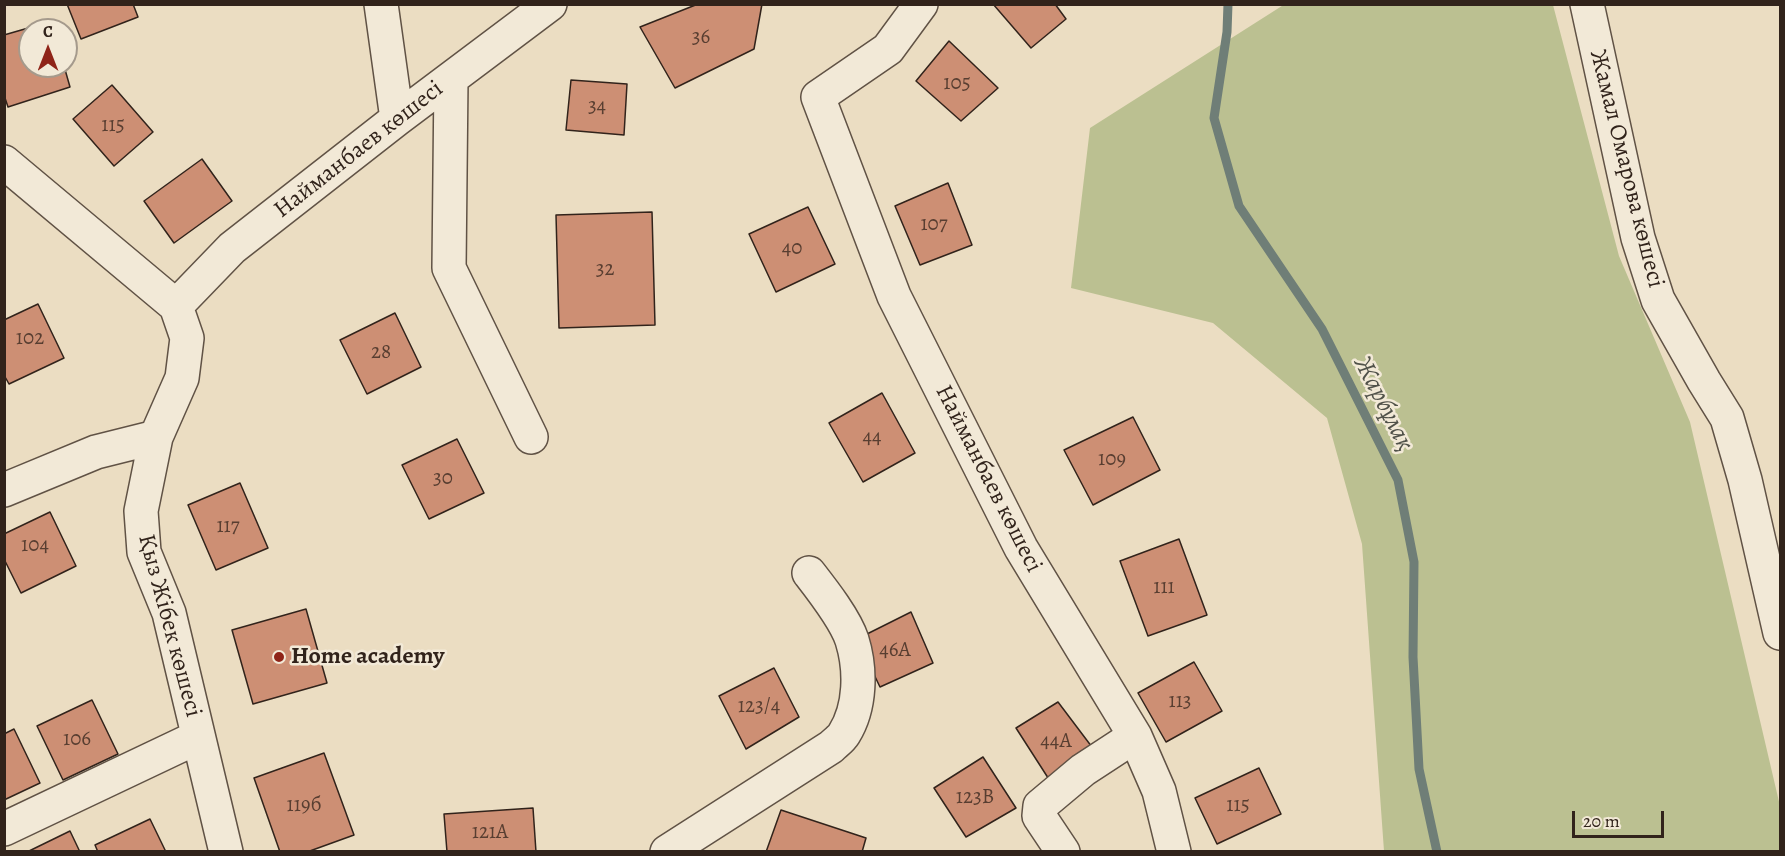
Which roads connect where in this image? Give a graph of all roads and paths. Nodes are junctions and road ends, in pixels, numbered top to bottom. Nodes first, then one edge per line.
1 (381, 4) edge
2 (550, 4) edge
3 (921, 4) edge
4 (1587, 4) edge
5 (451, 79) junction
6 (397, 119) junction
7 (4, 162) edge
8 (176, 306) junction
9 (156, 437) junction
10 (531, 437) dead end
11 (4, 490) edge
12 (809, 573) dead end
13 (1780, 633) edge
14 (1135, 736) junction
15 (198, 737) junction
16 (4, 829) edge
17 (226, 852) edge
18 (667, 852) edge
19 (1063, 852) edge
20 (1174, 852) edge

1 - 6 street
2 - 5 street, Найманбаев көшесі
3 - 14 street, Найманбаев көшесі
4 - 13 street, Жамал Омарова көшесі
5 - 6 street, Найманбаев көшесі
5 - 10 street
6 - 8 street, Найманбаев көшесі
7 - 8 street
8 - 9 street, Қыз Жібек көшесі
9 - 11 street
9 - 15 street, Қыз Жібек көшесі
12 - 18 street
14 - 19 street
14 - 20 street, Найманбаев көшесі
15 - 16 street
15 - 17 street, Қыз Жібек көшесі

